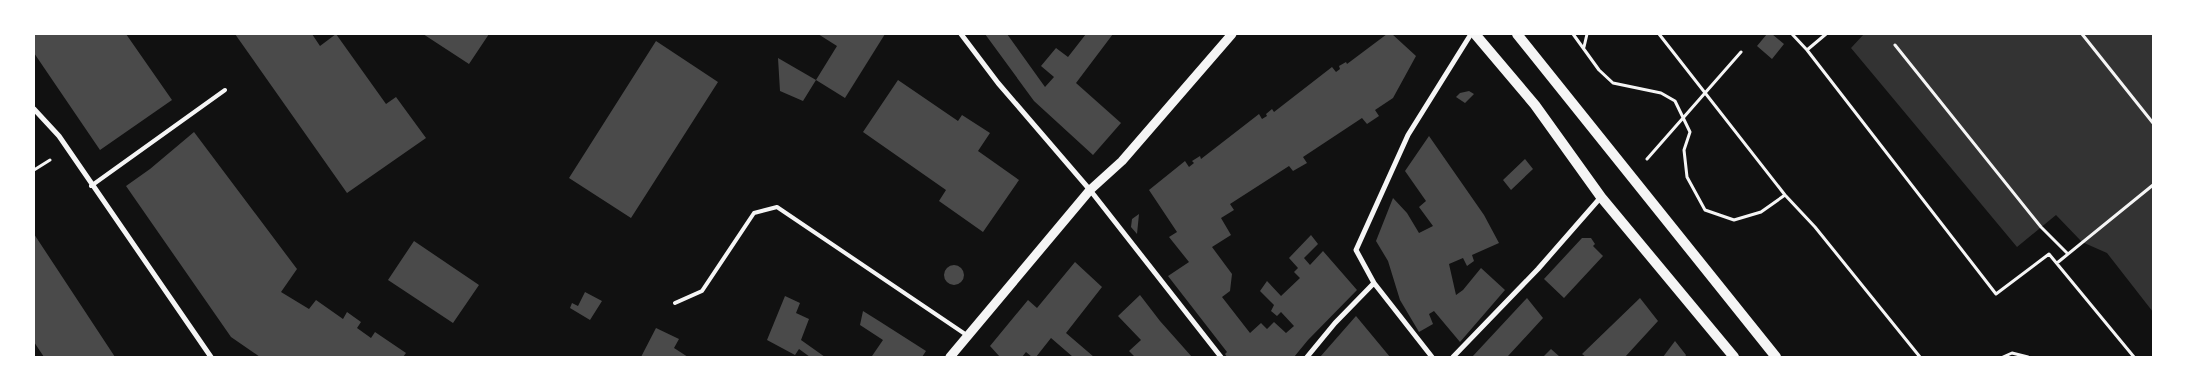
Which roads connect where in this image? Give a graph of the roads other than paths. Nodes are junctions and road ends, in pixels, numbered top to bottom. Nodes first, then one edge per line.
1 (961, 34) edge
2 (1232, 34) edge
3 (1473, 34) edge
4 (1517, 34) edge
5 (225, 90) dead end
6 (34, 109) edge
7 (91, 186) junction
8 (1090, 190) junction
9 (1601, 197) junction
10 (1374, 283) junction
11 (676, 304) dead end
12 (968, 336) junction
13 (211, 357) edge
14 (950, 357) edge
15 (1221, 357) edge
16 (1307, 357) edge
17 (1432, 357) edge
18 (1453, 357) edge
19 (1734, 357) edge
20 (1776, 357) edge

1 - 8 street
2 - 8 street
3 - 9 main road
3 - 10 street
4 - 20 main road
5 - 7 lane
6 - 7 street
7 - 13 street
8 - 12 street
8 - 15 street
9 - 18 street
9 - 19 main road
10 - 16 street
10 - 17 street
11 - 12 lane
12 - 14 street

